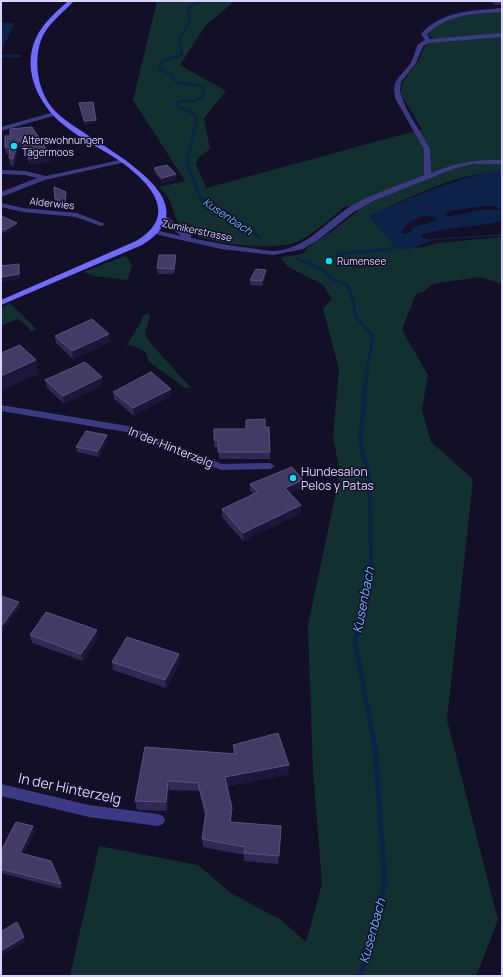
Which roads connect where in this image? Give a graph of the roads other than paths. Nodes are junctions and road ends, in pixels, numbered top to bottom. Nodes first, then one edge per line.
1 (71, 1) edge
2 (502, 10) edge
3 (502, 35) edge
4 (428, 41) junction
5 (54, 114) junction
6 (1, 129) edge
7 (124, 161) junction
8 (502, 162) edge
9 (1, 172) edge
10 (428, 176) junction
11 (46, 178) junction
12 (1, 195) edge
13 (1, 205) edge
14 (163, 216) junction
15 (101, 224) dead end
16 (155, 232) junction
17 (195, 241) junction
18 (1, 303) edge
19 (1, 408) edge
20 (270, 466) dead end
21 (1, 790) edge
22 (158, 820) dead end

1 - 5 main road
2 - 4 street
3 - 4 street
4 - 10 street
5 - 6 street
5 - 7 main road
7 - 11 street
7 - 14 main road
8 - 10 street, Zumikerstrasse
9 - 11 street
10 - 17 street, Zumikerstrasse
11 - 12 street
13 - 15 street, Alderwies
14 - 16 main road
14 - 17 street
16 - 17 street, Zumikerstrasse
16 - 18 main road, Zumikerstrasse
19 - 20 street, In der Hinterzelg
21 - 22 street, In der Hinterzelg

